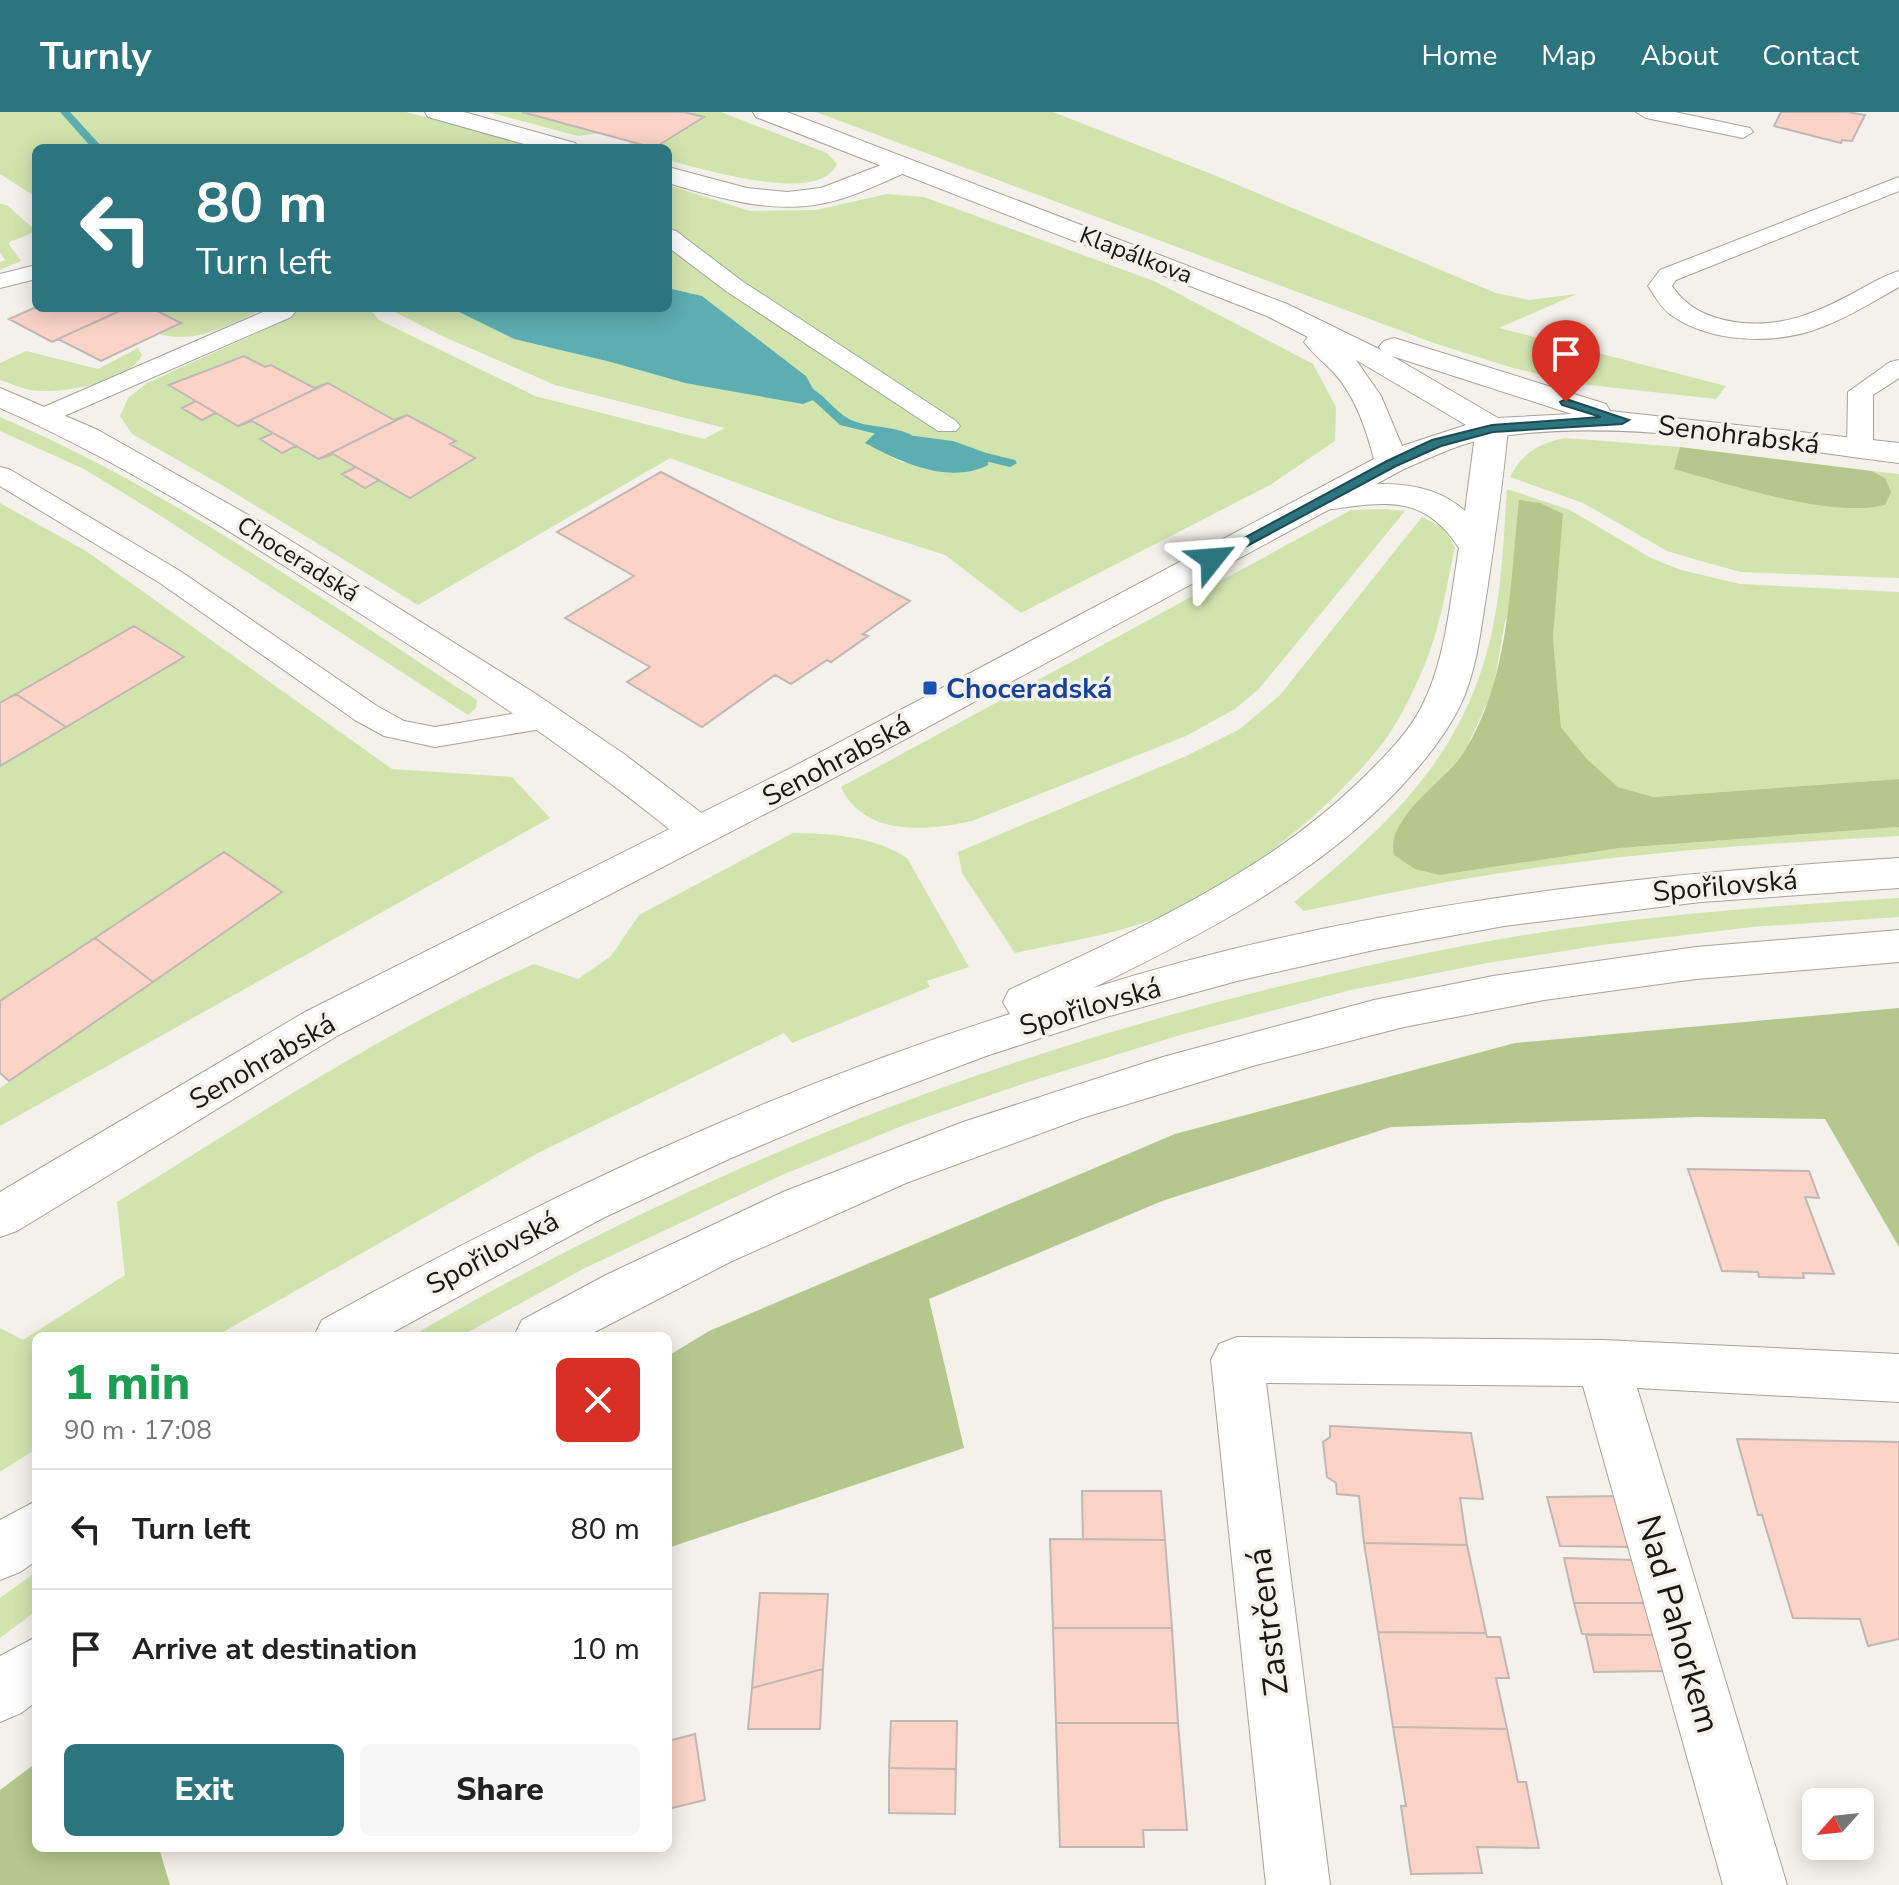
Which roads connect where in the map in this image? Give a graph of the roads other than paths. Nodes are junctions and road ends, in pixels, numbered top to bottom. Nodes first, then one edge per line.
1 (437, 112) edge
2 (765, 112) edge
3 (1646, 112) edge
4 (1743, 132) dead end
5 (534, 143) edge
6 (902, 165) junction
7 (672, 176) edge
8 (1899, 183) edge
9 (672, 239) edge
10 (32, 273) edge
11 (1899, 278) edge
12 (0, 281) edge
13 (1277, 310) junction
14 (283, 312) dead end
15 (1899, 367) edge
16 (0, 397) edge
17 (46, 415) junction
18 (1622, 420) junction
19 (947, 426) dead end
20 (1492, 428) junction
21 (1860, 449) junction
22 (1899, 453) edge
23 (1391, 463) junction
24 (0, 475) edge
25 (1321, 501) junction
26 (1476, 548) junction
27 (547, 718) junction
28 (698, 831) junction
29 (1899, 873) edge
30 (1899, 946) edge
31 (882, 1073) junction
32 (0, 1217) edge
33 (347, 1332) edge
34 (547, 1332) edge
35 (1603, 1363) junction
36 (1899, 1378) edge
37 (32, 1531) edge
38 (0, 1553) edge
39 (32, 1669) edge
40 (0, 1692) edge
41 (1298, 1885) edge
42 (1755, 1885) edge

1 - 5 main road
2 - 6 main road, Klapálkova
3 - 4 lane
6 - 7 main road
6 - 13 main road, Klapálkova
8 - 11 lane
9 - 19 lane
10 - 12 lane
13 - 18 main road
13 - 20 main road, Klapálkova
13 - 23 main road
14 - 17 lane
15 - 21 lane
16 - 17 main road, Choceradská
17 - 27 main road, Choceradská
18 - 20 main road, Senohrabská
18 - 21 main road, Senohrabská
20 - 23 main road, Senohrabská
20 - 26 main road
21 - 22 main road, Senohrabská
23 - 25 main road, Senohrabská
24 - 27 lane
25 - 26 main road
25 - 28 main road, Senohrabská
26 - 31 main road
27 - 28 main road, Choceradská
28 - 32 main road, Senohrabská
29 - 31 main road, Spořilovská
30 - 34 main road
31 - 33 main road, Spořilovská
35 - 36 main road
35 - 41 main road, Zastrčená
35 - 42 main road, Nad Pahorkem
37 - 38 main road
39 - 40 main road

